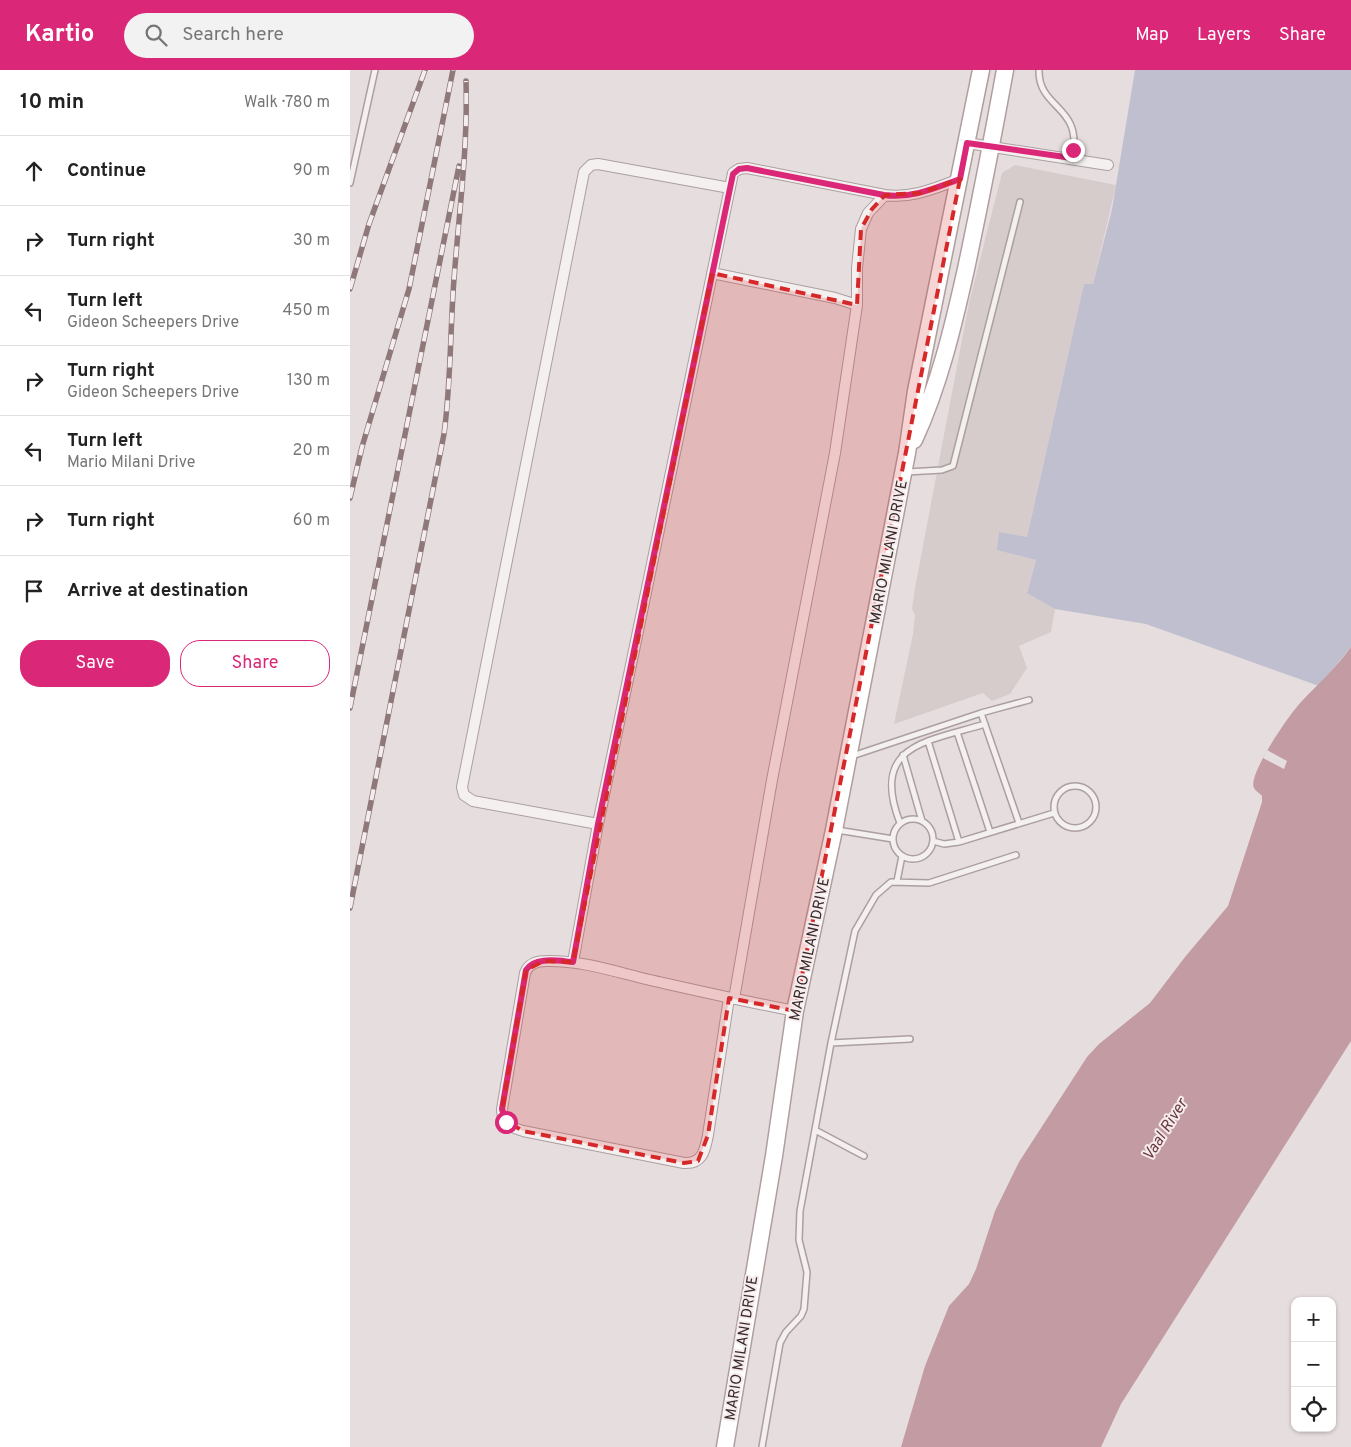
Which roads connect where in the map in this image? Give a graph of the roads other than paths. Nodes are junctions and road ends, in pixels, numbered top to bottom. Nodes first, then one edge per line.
1 (375, 70) edge
2 (980, 70) edge
3 (1004, 70) edge
4 (1039, 70) edge
5 (967, 143) junction
6 (991, 146) junction
7 (350, 152) edge
8 (357, 152) junction
9 (1072, 158) junction
10 (1108, 165) dead end
11 (960, 179) junction
12 (350, 183) edge
13 (730, 188) junction
14 (884, 195) junction
15 (1020, 202) dead end
16 (712, 273) junction
17 (940, 273) junction
18 (964, 278) junction
19 (857, 305) junction
20 (908, 453) junction
21 (904, 473) junction
22 (1029, 700) dead end
23 (981, 712) junction
24 (984, 724) junction
25 (957, 732) junction
26 (928, 741) junction
27 (903, 755) junction
28 (846, 758) junction
29 (1054, 813) junction
30 (922, 820) junction
31 (900, 823) junction
32 (1019, 823) junction
33 (598, 824) junction
34 (834, 830) junction
35 (990, 832) junction
36 (893, 839) junction
37 (933, 842) junction
38 (959, 842) junction
39 (1016, 855) dead end
40 (902, 856) junction
41 (897, 881) junction
42 (573, 962) junction
43 (731, 999) junction
44 (795, 1011) junction
45 (910, 1039) dead end
46 (831, 1043) junction
47 (815, 1130) junction
48 (864, 1156) dead end
49 (725, 1447) edge
50 (762, 1447) edge

1 - 8 lane
2 - 5 main road, MARIO MILANI DRIVE
3 - 6 main road, MARIO MILANI DRIVE
4 - 9 lane
5 - 6 street
5 - 11 main road, MARIO MILANI DRIVE
6 - 9 street
6 - 18 main road, MARIO MILANI DRIVE
7 - 8 lane
8 - 12 lane
9 - 10 street
11 - 14 street
11 - 17 main road, MARIO MILANI DRIVE
13 - 14 street
13 - 16 street
13 - 33 street
14 - 19 street
15 - 21 lane
16 - 19 street
16 - 33 street
17 - 18 main road
17 - 20 main road, MARIO MILANI DRIVE
18 - 20 main road, MARIO MILANI DRIVE
19 - 43 street
20 - 21 main road, MARIO MILANI DRIVE
21 - 28 main road, MARIO MILANI DRIVE
22 - 23 lane
23 - 24 lane
23 - 28 lane
24 - 25 lane
24 - 32 lane
25 - 26 lane
25 - 35 lane
26 - 27 lane
26 - 38 lane
27 - 30 lane
27 - 31 lane
28 - 34 main road, MARIO MILANI DRIVE
29 - 29 lane
29 - 32 lane
30 - 31 lane
30 - 37 lane
31 - 36 lane
32 - 35 lane
33 - 42 street
34 - 36 lane
34 - 44 main road, MARIO MILANI DRIVE
35 - 38 lane
36 - 40 lane
37 - 38 lane
37 - 40 lane
39 - 41 lane
40 - 41 lane
41 - 46 lane
42 - 43 street
42 - 43 street
43 - 44 street
44 - 49 main road, MARIO MILANI DRIVE
45 - 46 lane
46 - 47 lane
47 - 48 lane
47 - 50 lane

